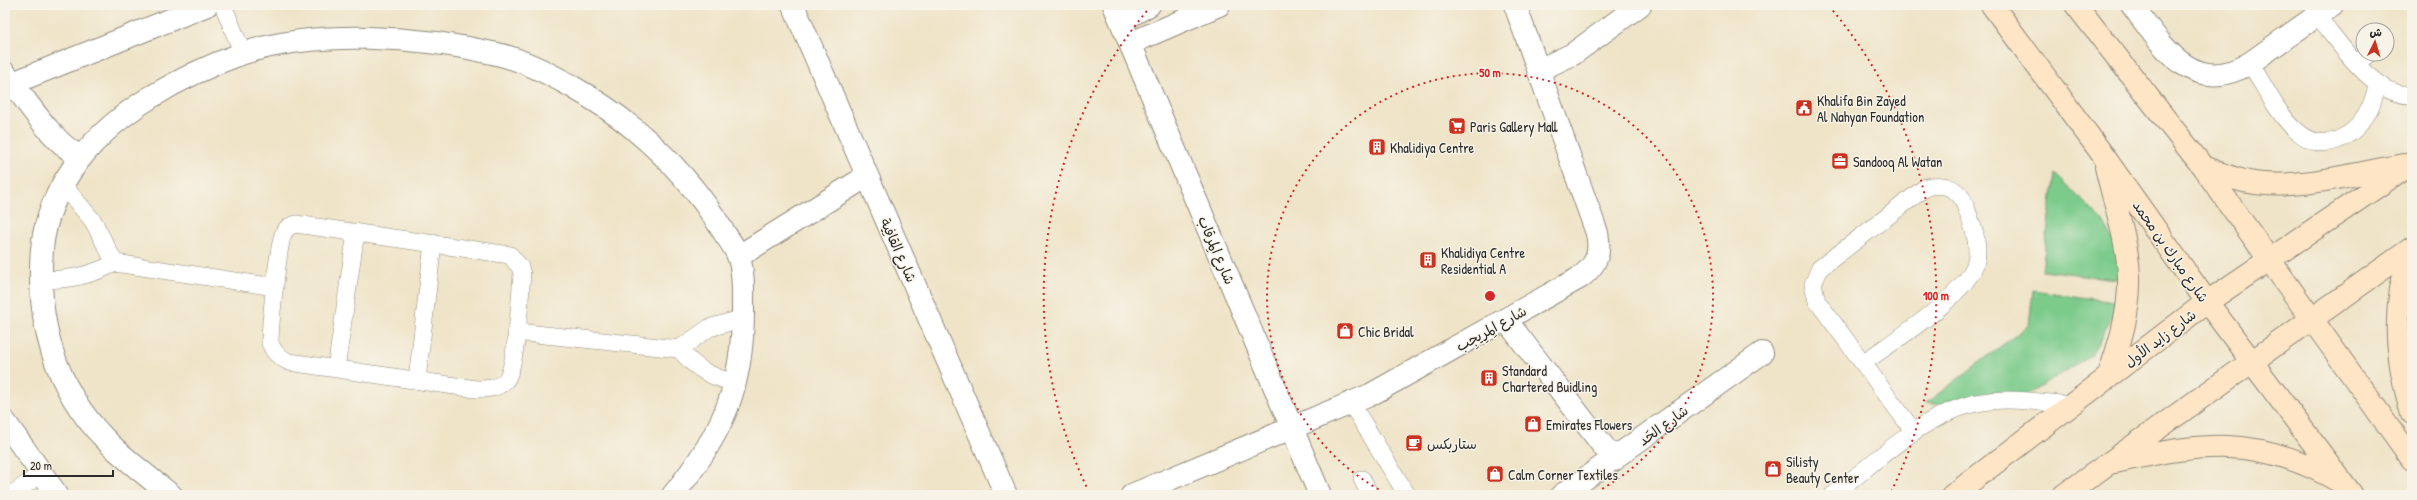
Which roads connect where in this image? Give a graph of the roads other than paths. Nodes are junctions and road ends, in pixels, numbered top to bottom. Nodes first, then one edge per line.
1 (207, 5) edge
2 (223, 5) edge
3 (793, 5) edge
4 (1149, 5) edge
5 (1219, 5) edge
6 (1515, 5) edge
7 (1640, 5) edge
8 (1992, 5) edge
9 (2076, 5) edge
10 (2132, 5) edge
11 (2325, 10) edge
12 (1117, 13) edge
13 (1131, 43) junction
14 (2355, 49) edge
15 (243, 54) junction
16 (2364, 62) edge
17 (2250, 63) junction
18 (1539, 70) junction
19 (9, 78) edge
20 (2377, 85) junction
21 (2412, 95) edge
22 (2103, 156) junction
23 (81, 157) junction
24 (2412, 163) edge
25 (2203, 167) junction
26 (867, 176) junction
27 (63, 185) junction
28 (356, 232) junction
29 (433, 243) junction
30 (2412, 248) edge
31 (739, 256) junction
32 (2269, 259) junction
33 (115, 262) junction
34 (39, 280) junction
35 (276, 287) junction
36 (2207, 302) junction
37 (744, 318) junction
38 (1506, 320) junction
39 (2310, 320) junction
40 (516, 332) junction
41 (679, 348) junction
42 (1762, 353) dead end
43 (2254, 362) junction
44 (1863, 363) junction
45 (336, 369) junction
46 (2108, 378) junction
47 (417, 380) junction
48 (736, 383) junction
49 (1351, 403) junction
50 (2074, 405) junction
51 (2412, 413) edge
52 (5, 422) edge
53 (1291, 428) junction
54 (1914, 432) junction
55 (2412, 459) edge
56 (1614, 460) junction
57 (2106, 464) junction
58 (42, 473) junction
59 (1362, 479) dead end
60 (2348, 490) edge
61 (11, 495) edge
62 (57, 495) edge
63 (171, 495) edge
64 (673, 495) edge
65 (1006, 495) edge
66 (1132, 495) edge
67 (1320, 495) edge
68 (1370, 495) edge
69 (1407, 495) edge
70 (1562, 495) edge
71 (1833, 495) edge
72 (1953, 495) edge
73 (2064, 495) edge

1 - 19 street
2 - 15 lane
3 - 26 street, شارع القافِية
4 - 12 street
5 - 13 street
6 - 18 street, شارع المِرِيجِب
7 - 18 street
8 - 22 main road, شارع مبارك بن محمد
9 - 25 main road
10 - 17 street
11 - 14 lane
11 - 17 street
12 - 13 street, شارع المِرقاب
13 - 53 street, شارع المِرقاب
15 - 23 street
15 - 31 street
16 - 20 lane
17 - 20 lane
18 - 38 street, شارع المِرِيجِب
19 - 23 street
20 - 21 lane
22 - 36 main road, شارع مبارك بن محمد
22 - 46 main road
23 - 27 street
24 - 25 main road
24 - 32 main road, شارع زايد الأول
25 - 32 main road
26 - 31 street
26 - 65 street, شارع القافِية
27 - 33 lane
27 - 34 street
28 - 29 lane
28 - 35 lane
28 - 45 lane
29 - 40 lane
29 - 47 lane
30 - 39 main road
30 - 51 main road
31 - 37 street
32 - 36 main road, شارع زايد الأول
32 - 39 main road
33 - 34 lane
33 - 35 lane
34 - 63 street
35 - 45 lane
36 - 43 main road, شارع مبارك بن محمد
36 - 46 main road, شارع زايد الأول
37 - 41 lane
37 - 48 street
38 - 49 street, شارع المِرِيجِب
38 - 56 street
39 - 43 main road
39 - 55 main road
40 - 41 lane
40 - 47 lane
41 - 48 lane
42 - 56 street, شارع الحَد
43 - 57 main road
43 - 60 main road, شارع مبارك بن محمد
44 - 44 lane
44 - 54 lane
45 - 47 lane
46 - 50 main road, شارع زايد الأول
48 - 64 street
49 - 53 street, شارع المِرِيجِب
49 - 69 lane
50 - 54 lane
50 - 72 main road, شارع زايد الأول
52 - 58 street
53 - 66 street, شارع المِرِيجِب
53 - 67 street, شارع المِرقاب
54 - 71 lane
56 - 70 street, شارع الحَد
57 - 60 main road
57 - 73 main road
58 - 61 lane
58 - 62 street
59 - 68 lane

